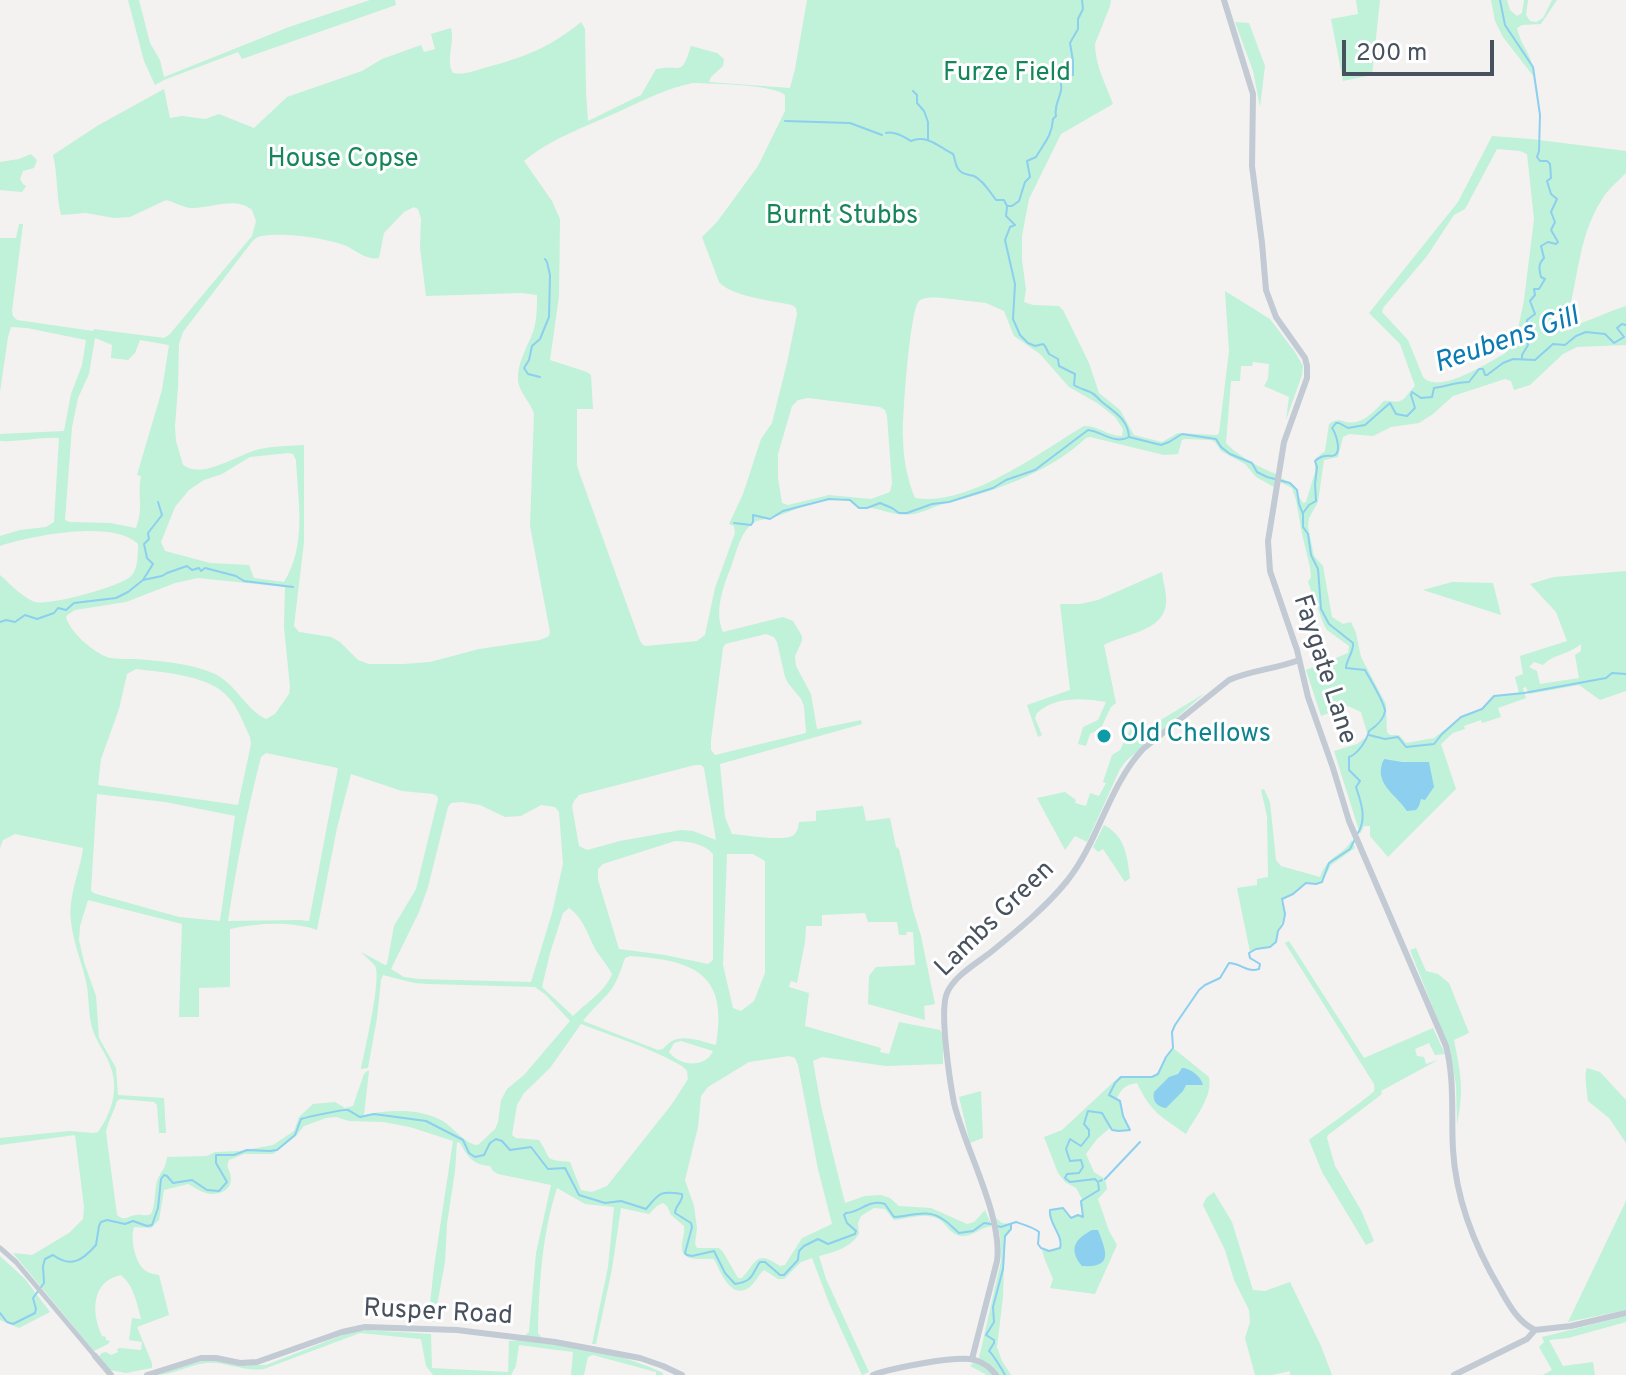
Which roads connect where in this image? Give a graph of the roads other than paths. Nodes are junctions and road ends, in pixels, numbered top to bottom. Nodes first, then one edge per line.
1 (1224, 0) edge
2 (1299, 660) junction
3 (0, 1248) edge
4 (1626, 1313) edge
5 (1535, 1330) junction
6 (95, 1356) joint
7 (972, 1359) junction
8 (111, 1375) edge
9 (147, 1375) edge
10 (682, 1375) edge
11 (873, 1375) edge
12 (996, 1375) edge
13 (1454, 1375) edge

1 - 2 street, Faygate Lane
2 - 5 street, Faygate Lane
2 - 7 street, Lambs Green
3 - 6 street
4 - 5 street
5 - 13 street
6 - 8 street
7 - 11 street
7 - 12 street
9 - 10 street, Rusper Road

